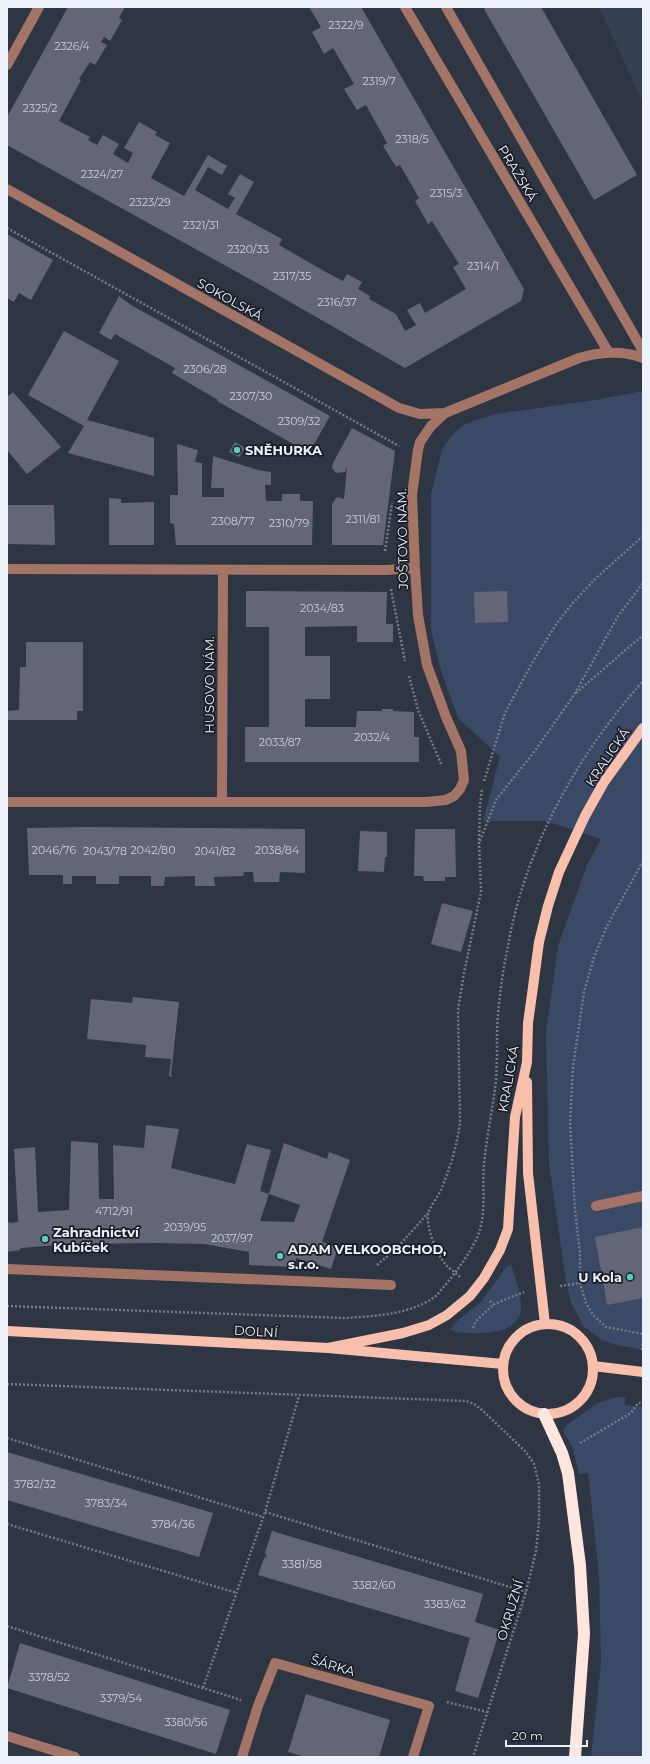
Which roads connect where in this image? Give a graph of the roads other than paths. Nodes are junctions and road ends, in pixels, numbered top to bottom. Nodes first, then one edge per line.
1 (39, 7) edge
2 (405, 7) edge
3 (446, 7) edge
4 (7, 65) edge
5 (7, 189) edge
6 (643, 350) edge
7 (609, 353) junction
8 (643, 358) edge
9 (445, 413) junction
10 (415, 568) junction
11 (7, 569) edge
12 (223, 570) junction
13 (643, 728) edge
14 (222, 801) junction
15 (7, 802) edge
16 (527, 1062) junction
17 (643, 1196) edge
18 (596, 1206) dead end
19 (7, 1269) edge
20 (391, 1285) dead end
21 (545, 1324) junction
22 (7, 1332) edge
23 (328, 1348) junction
24 (503, 1364) junction
25 (593, 1366) junction
26 (643, 1372) edge
27 (544, 1414) junction
28 (7, 1736) edge
29 (75, 1757) edge
30 (242, 1757) edge
31 (413, 1757) edge
32 (575, 1757) edge

1 - 4 street
2 - 7 street, PRAŽSKÁ
3 - 6 street, PRAŽSKÁ
5 - 9 street, SOKOLSKÁ
7 - 8 street, JOŠTOVO NÁM.
7 - 9 street, JOŠTOVO NÁM.
9 - 10 street, JOŠTOVO NÁM.
10 - 12 street
10 - 14 street, JOŠTOVO NÁM.
11 - 12 street
12 - 14 street, HUSOVO NÁM.
13 - 16 main road, KRALICKÁ
14 - 15 street
16 - 21 main road
16 - 23 main road, KRALICKÁ
17 - 18 street
19 - 20 street
21 - 24 main road
21 - 25 main road
22 - 23 main road, DOLNÍ
23 - 24 main road, DOLNÍ
24 - 27 main road
25 - 26 main road
25 - 27 main road
27 - 32 highway
28 - 29 street
30 - 31 street, ŠÁRKA

